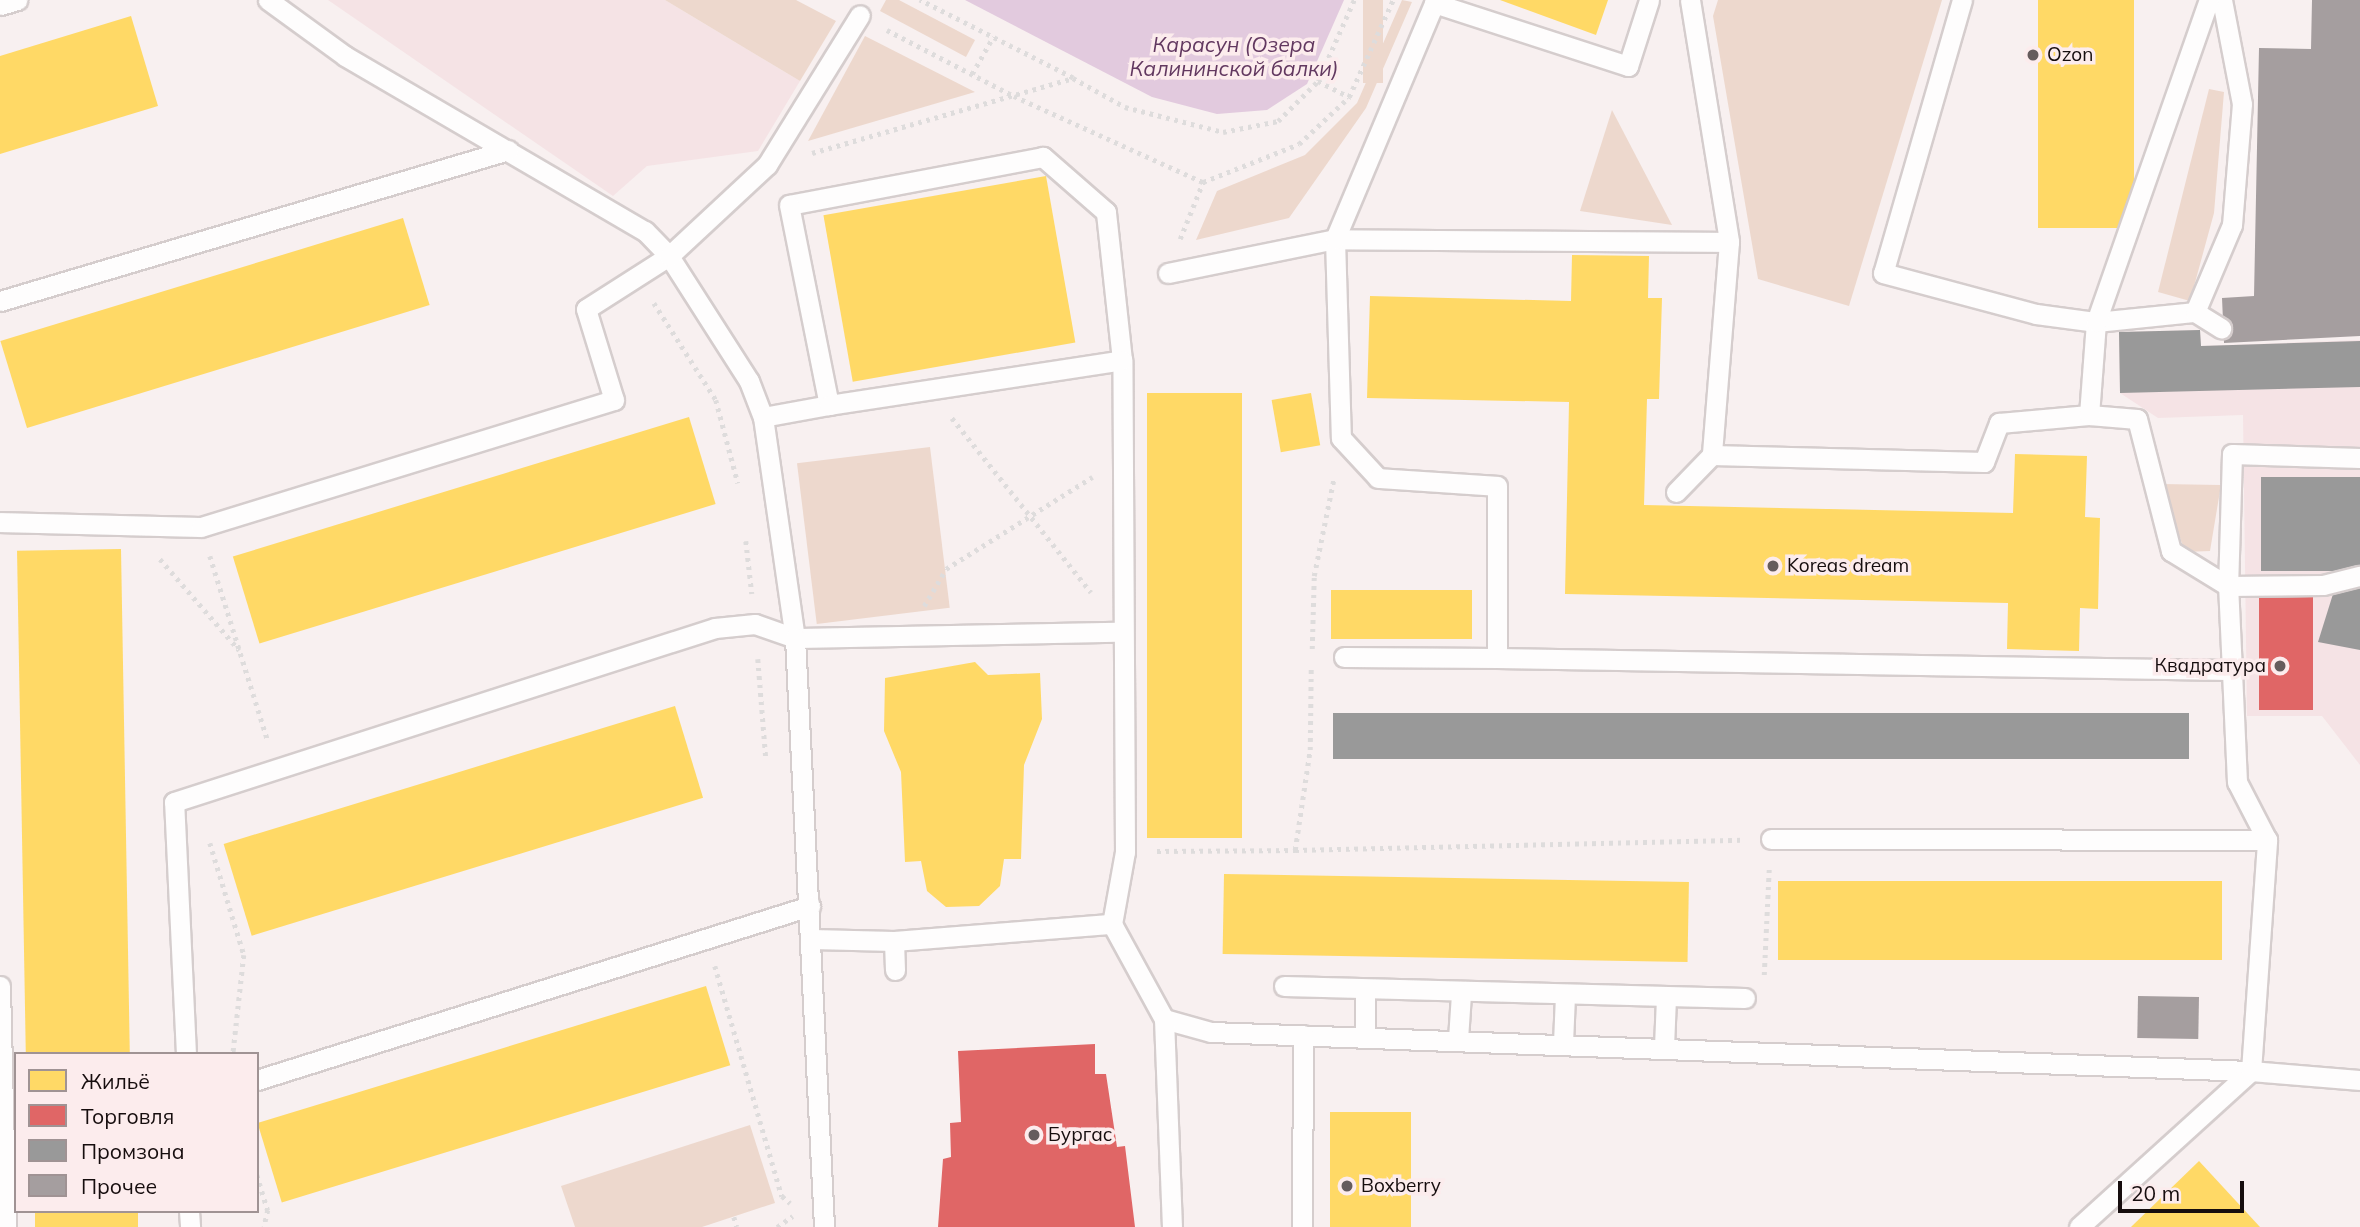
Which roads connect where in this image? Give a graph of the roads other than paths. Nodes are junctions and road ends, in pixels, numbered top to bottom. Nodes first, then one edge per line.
1 (17, 0) edge
2 (268, 0) edge
3 (1649, 0) edge
4 (1690, 0) edge
5 (1962, 0) edge
6 (2209, 0) edge
7 (2222, 0) edge
8 (0, 5) edge
9 (860, 15) road end
10 (508, 150) junction
11 (1335, 239) junction
12 (1729, 242) junction
13 (669, 256) junction
14 (1168, 273) dead end
15 (0, 301) edge
16 (2194, 312) junction
17 (2096, 322) junction
18 (2221, 328) dead end
19 (1122, 360) junction
20 (829, 405) junction
21 (2089, 415) junction
22 (763, 417) junction
23 (1712, 455) junction
24 (2360, 458) edge
25 (1676, 492) dead end
26 (0, 522) edge
27 (2360, 576) edge
28 (2228, 586) junction
29 (1120, 632) junction
30 (794, 638) junction
31 (1344, 657) dead end
32 (1497, 658) junction
33 (2228, 670) junction
34 (1771, 839) road end
35 (2267, 839) junction
36 (810, 906) junction
37 (1112, 924) junction
38 (812, 939) junction
39 (894, 941) junction
40 (895, 970) dead end
41 (0, 986) edge
42 (1284, 986) dead end
43 (1365, 993) junction
44 (1461, 994) junction
45 (1565, 996) junction
46 (1667, 997) junction
47 (1745, 998) dead end
48 (0, 1001) edge
49 (1164, 1019) junction
50 (1303, 1035) junction
51 (1365, 1036) junction
52 (1458, 1040) junction
53 (1563, 1043) junction
54 (1664, 1046) junction
55 (186, 1052) edge
56 (2251, 1071) junction
57 (259, 1079) edge
58 (2360, 1080) edge
59 (6, 1227) edge
60 (824, 1227) edge
61 (1172, 1227) edge
62 (1302, 1227) edge
63 (2079, 1227) edge

1 - 8 lane
2 - 10 lane
3 - 11 lane
4 - 12 lane
5 - 17 lane
6 - 17 lane
7 - 16 lane
9 - 13 lane
10 - 13 lane
10 - 15 lane
11 - 12 lane
11 - 14 lane
11 - 32 lane
12 - 23 lane
13 - 22 lane
13 - 26 lane
16 - 17 lane
16 - 18 lane
17 - 21 lane
19 - 20 lane
19 - 20 lane
19 - 29 lane
20 - 22 lane
21 - 23 lane
21 - 28 lane
22 - 30 lane
23 - 25 lane
24 - 28 lane
27 - 28 lane
28 - 33 lane
29 - 30 lane
29 - 37 lane
30 - 36 lane
30 - 55 lane
31 - 32 lane
32 - 33 lane
33 - 35 lane
34 - 35 lane
35 - 56 lane
36 - 38 lane
36 - 57 lane
37 - 39 lane
37 - 49 lane
38 - 39 lane
38 - 60 lane
39 - 40 lane
41 - 48 lane
42 - 43 lane
43 - 44 lane
43 - 51 lane
44 - 45 lane
44 - 52 lane
45 - 46 lane
45 - 53 lane
46 - 47 lane
46 - 54 lane
48 - 59 lane
49 - 50 lane
49 - 61 lane
50 - 51 lane
50 - 62 lane
51 - 52 lane
52 - 53 lane
53 - 54 lane
54 - 56 lane
56 - 58 lane
56 - 63 lane

